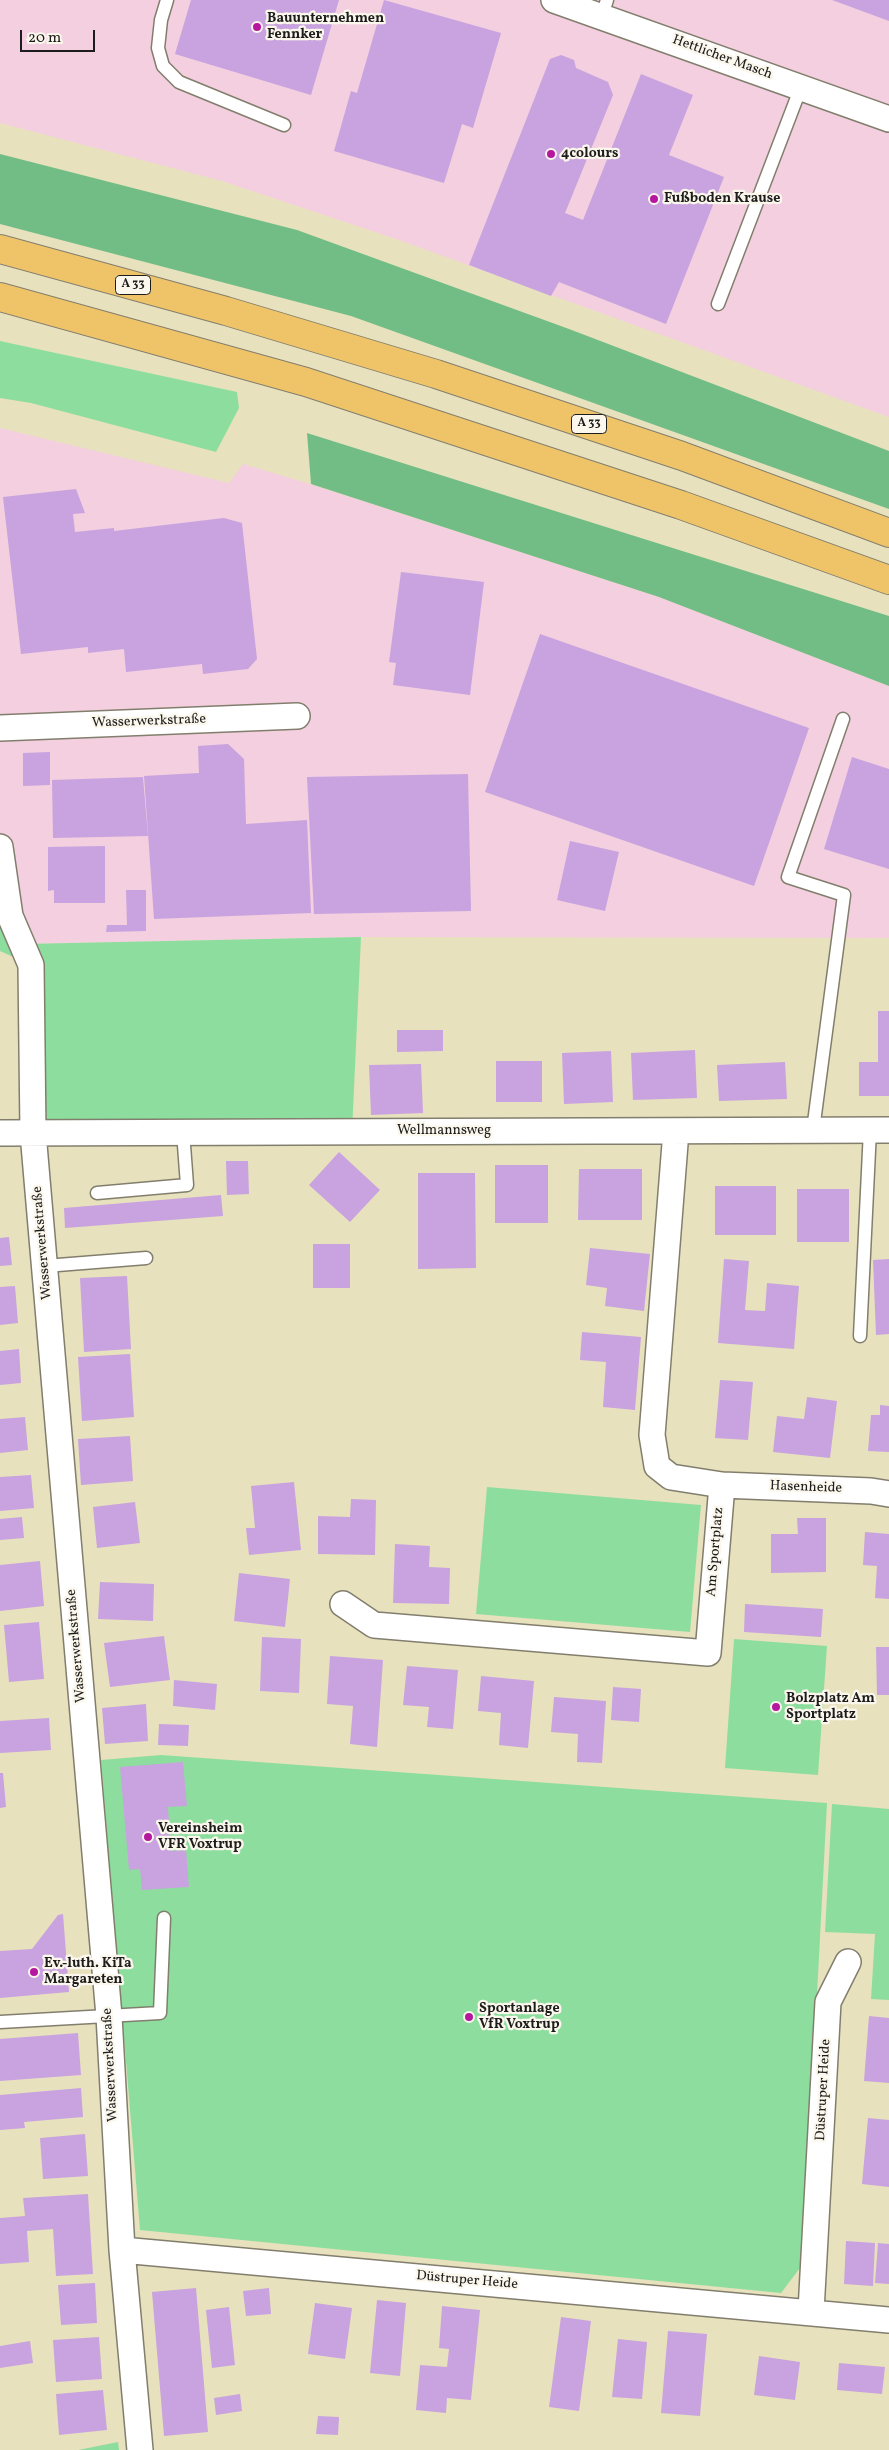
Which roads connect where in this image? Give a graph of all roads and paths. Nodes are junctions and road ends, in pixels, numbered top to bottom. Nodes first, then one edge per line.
1 (167, 0) edge
2 (554, 0) edge
3 (604, 8) edge
4 (801, 87) junction
5 (889, 119) edge
6 (284, 125) dead end
7 (0, 249) edge
8 (0, 297) edge
9 (718, 304) dead end
10 (889, 533) edge
11 (889, 580) edge
12 (297, 716) dead end
13 (843, 719) dead end
14 (0, 728) edge
15 (0, 847) edge
16 (813, 1130) junction
17 (880, 1130) edge
18 (676, 1131) junction
19 (184, 1132) junction
20 (0, 1133) edge
21 (33, 1133) junction
22 (97, 1193) dead end
23 (146, 1258) dead end
24 (45, 1266) junction
25 (860, 1336) dead end
26 (722, 1485) junction
27 (889, 1494) edge
28 (343, 1604) dead end
29 (164, 1918) dead end
30 (848, 1962) dead end
31 (109, 2016) junction
32 (0, 2022) edge
33 (122, 2250) junction
34 (811, 2311) junction
35 (889, 2320) edge
36 (140, 2450) edge

1 - 6 lane
2 - 3 street, Hettlicher Masch
3 - 4 street, Hettlicher Masch
4 - 5 street, Hettlicher Masch
4 - 9 lane
7 - 10 highway, A 33
8 - 11 highway
12 - 14 street, Wasserwerkstraße
13 - 16 lane
15 - 21 street, Wasserwerkstraße
16 - 17 street, Wellmannsweg
16 - 18 street, Wellmannsweg
17 - 25 lane
18 - 19 street, Wellmannsweg
18 - 26 street
19 - 21 street, Wellmannsweg
19 - 22 lane
20 - 21 street, Wellmannsweg
21 - 24 street, Wasserwerkstraße
23 - 24 lane
24 - 31 street, Wasserwerkstraße
26 - 27 street, Hasenheide
26 - 28 street, Am Sportplatz
29 - 31 lane
30 - 34 street, Düstruper Heide
31 - 32 lane
31 - 33 street, Wasserwerkstraße
33 - 34 street, Düstruper Heide
33 - 36 street, Wasserwerkstraße
34 - 35 street, Düstruper Heide

